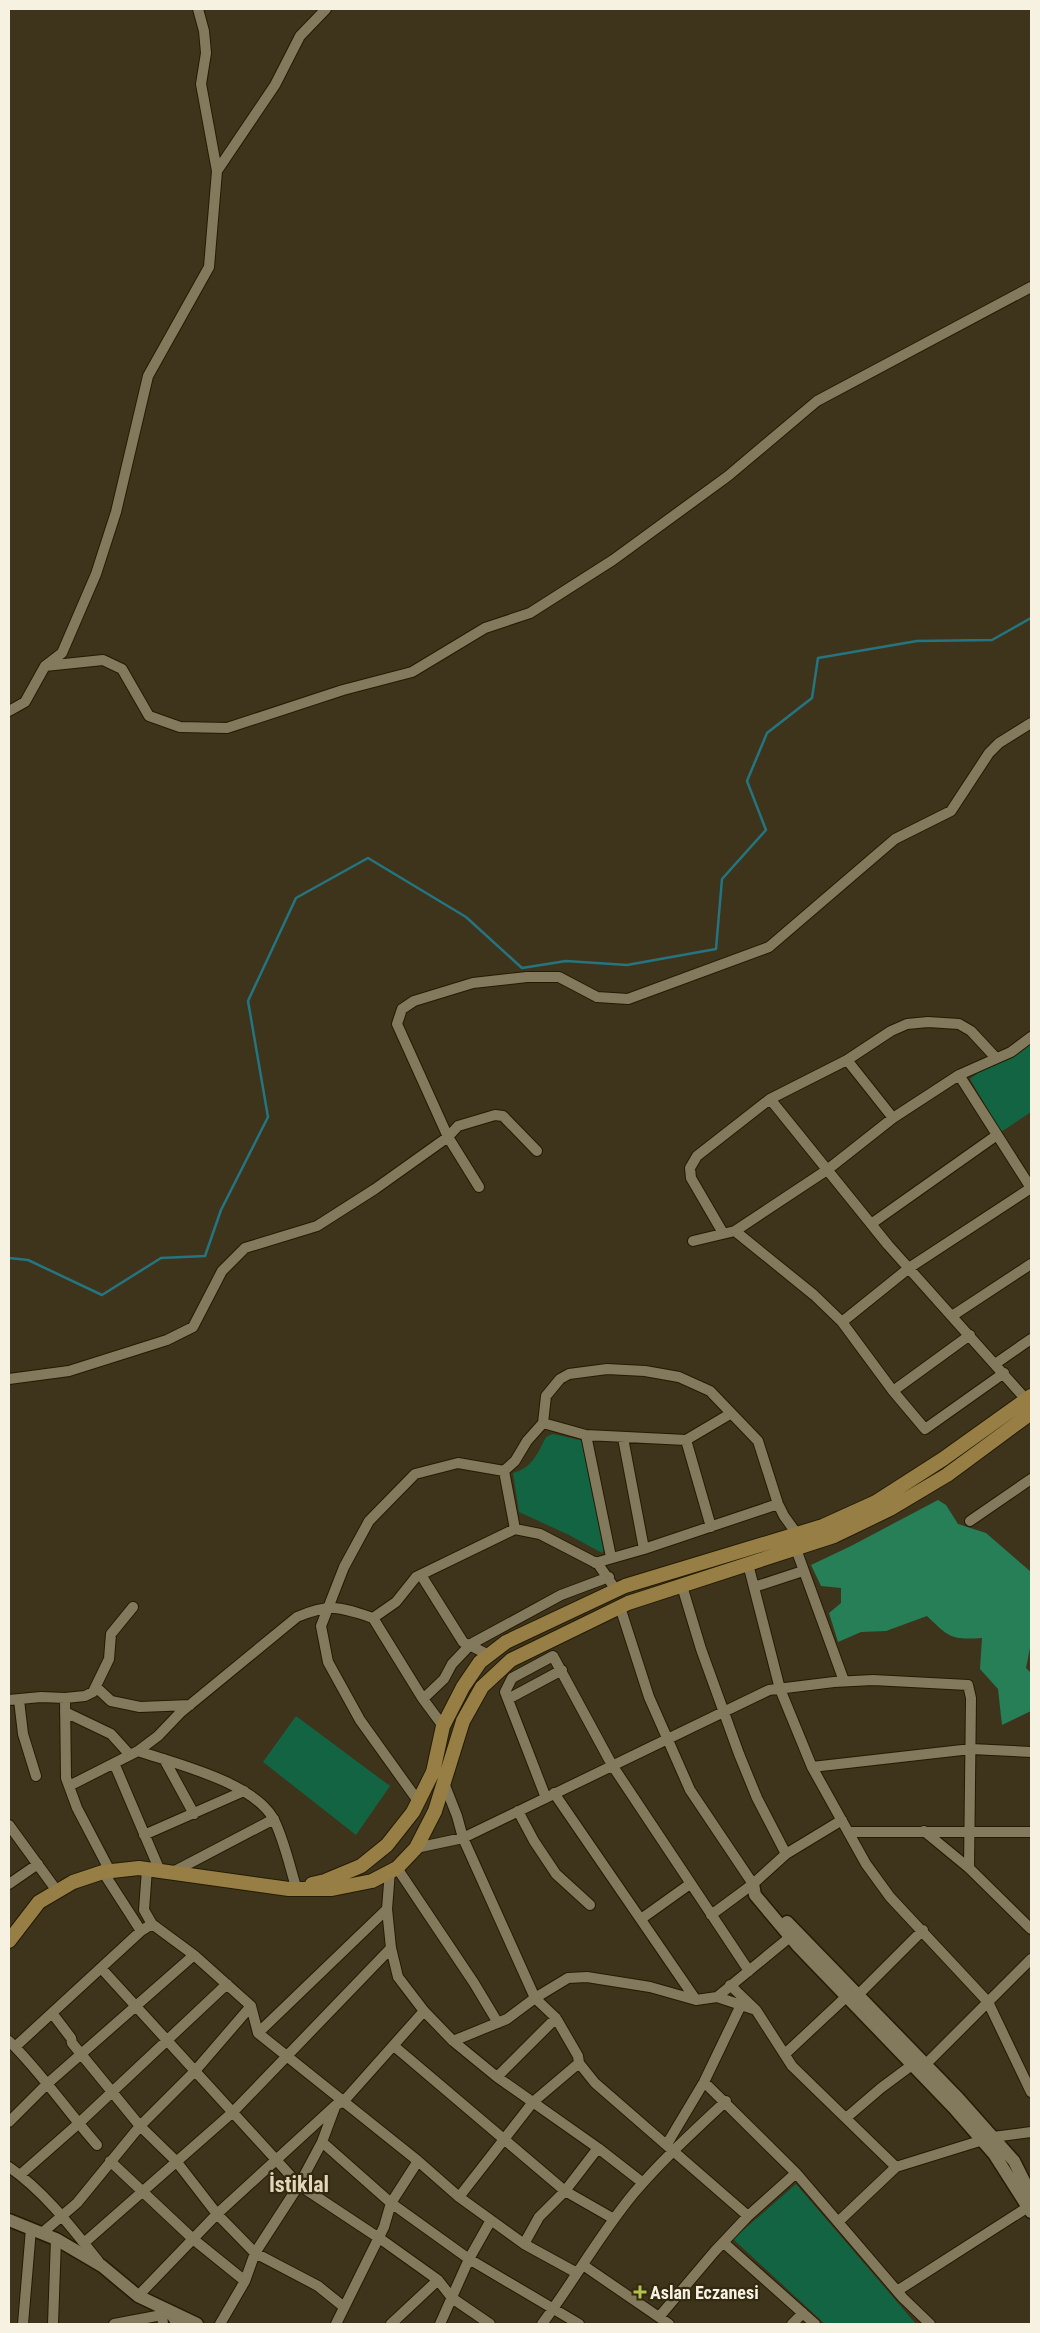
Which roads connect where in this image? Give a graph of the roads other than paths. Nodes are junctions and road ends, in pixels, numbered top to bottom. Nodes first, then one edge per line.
1 (198, 9) edge
2 (326, 9) edge
3 (217, 171) junction
4 (1031, 287) edge
5 (45, 666) junction
6 (9, 711) edge
7 (1031, 723) edge
8 (1031, 1038) edge
9 (996, 1058) junction
10 (847, 1060) junction
11 (959, 1075) junction
12 (770, 1099) junction
13 (893, 1118) junction
14 (997, 1135) junction
15 (448, 1137) junction
16 (537, 1151) dead end
17 (827, 1170) junction
18 (479, 1187) dead end
19 (1031, 1188) edge
20 (871, 1224) junction
21 (735, 1231) junction
22 (724, 1234) junction
23 (693, 1241) dead end
24 (1031, 1264) edge
25 (909, 1268) junction
26 (952, 1316) junction
27 (842, 1322) junction
28 (970, 1335) junction
29 (1031, 1339) edge
30 (995, 1364) junction
31 (1004, 1373) junction
32 (9, 1379) edge
33 (893, 1392) junction
34 (1030, 1403) edge
35 (730, 1414) junction
36 (543, 1423) junction
37 (586, 1435) junction
38 (623, 1438) junction
39 (686, 1440) junction
40 (504, 1471) junction
41 (1031, 1479) edge
42 (778, 1504) junction
43 (970, 1521) dead end
44 (711, 1527) junction
45 (515, 1529) junction
46 (797, 1534) junction
47 (796, 1548) junction
48 (644, 1549) junction
49 (611, 1557) junction
50 (595, 1563) junction
51 (748, 1564) junction
52 (804, 1571) junction
53 (421, 1575) junction
54 (608, 1577) junction
55 (682, 1586) junction
56 (754, 1587) junction
57 (616, 1590) junction
58 (133, 1607) dead end
59 (328, 1607) junction
60 (620, 1607) junction
61 (373, 1618) junction
62 (471, 1644) junction
63 (489, 1655) junction
64 (562, 1670) junction
65 (844, 1681) junction
66 (96, 1687) junction
67 (780, 1689) junction
68 (9, 1695) edge
69 (65, 1698) junction
70 (422, 1699) junction
71 (508, 1699) junction
72 (12, 1700) edge
73 (190, 1705) junction
74 (724, 1711) junction
75 (65, 1712) junction
76 (443, 1726) junction
77 (667, 1738) junction
78 (971, 1749) junction
79 (1031, 1752) edge
80 (134, 1753) junction
81 (164, 1759) junction
82 (114, 1763) junction
83 (612, 1765) junction
84 (812, 1767) junction
85 (36, 1776) dead end
86 (444, 1783) junction
87 (69, 1786) junction
88 (244, 1791) junction
89 (550, 1795) junction
90 (418, 1801) junction
91 (518, 1811) junction
92 (194, 1814) junction
93 (274, 1819) junction
94 (842, 1820) junction
95 (9, 1825) edge
96 (970, 1830) junction
97 (924, 1831) junction
98 (848, 1832) junction
99 (1031, 1832) edge
100 (144, 1835) junction
101 (463, 1838) junction
102 (416, 1848) junction
103 (786, 1854) junction
104 (38, 1864) junction
105 (969, 1868) junction
106 (393, 1870) junction
107 (159, 1871) junction
108 (106, 1872) junction
109 (9, 1884) edge
110 (690, 1884) junction
111 (753, 1884) junction
112 (293, 1888) junction
113 (57, 1892) junction
114 (590, 1905) dead end
115 (387, 1909) junction
116 (711, 1915) junction
117 (641, 1919) junction
118 (152, 1924) junction
119 (923, 1930) junction
120 (1031, 1930) edge
121 (141, 1931) junction
122 (790, 1936) junction
123 (9, 1941) edge
124 (391, 1948) junction
125 (194, 1956) junction
126 (1031, 1959) edge
127 (101, 1968) junction
128 (749, 1971) junction
129 (227, 1984) junction
130 (730, 1985) junction
131 (853, 1995) junction
132 (717, 1997) junction
133 (535, 1998) junction
134 (696, 2000) junction
135 (988, 2002) junction
136 (251, 2006) junction
137 (741, 2006) junction
138 (137, 2007) junction
139 (756, 2010) junction
140 (424, 2011) junction
141 (52, 2013) junction
142 (556, 2018) junction
143 (498, 2023) junction
144 (258, 2033) junction
145 (167, 2040) junction
146 (453, 2040) junction
147 (12, 2044) edge
148 (394, 2046) junction
149 (82, 2054) junction
150 (785, 2054) junction
151 (286, 2056) junction
152 (578, 2063) junction
153 (926, 2064) junction
154 (912, 2065) junction
155 (195, 2071) junction
156 (497, 2078) junction
157 (704, 2082) junction
158 (47, 2084) junction
159 (112, 2090) junction
160 (1031, 2092) edge
161 (726, 2101) junction
162 (533, 2102) junction
163 (340, 2103) junction
164 (233, 2112) junction
165 (846, 2118) junction
166 (9, 2122) edge
167 (78, 2124) junction
168 (140, 2126) junction
169 (1031, 2132) edge
170 (988, 2139) junction
171 (505, 2140) junction
172 (322, 2142) junction
173 (96, 2145) dead end
174 (670, 2147) junction
175 (598, 2148) junction
176 (275, 2159) junction
177 (110, 2161) junction
178 (176, 2161) junction
179 (418, 2161) junction
180 (9, 2167) edge
181 (896, 2167) junction
182 (796, 2173) junction
183 (20, 2175) junction
184 (643, 2183) junction
185 (299, 2185) junction
186 (142, 2191) junction
187 (565, 2191) junction
188 (459, 2197) junction
189 (391, 2203) junction
190 (1030, 2205) edge
191 (217, 2214) junction
192 (748, 2216) junction
193 (62, 2217) junction
194 (614, 2219) junction
195 (9, 2220) edge
196 (491, 2220) junction
197 (838, 2222) junction
198 (37, 2231) junction
199 (378, 2237) junction
200 (56, 2239) junction
201 (193, 2239) junction
202 (84, 2243) junction
203 (724, 2243) junction
204 (524, 2244) junction
205 (255, 2253) junction
206 (469, 2259) junction
207 (102, 2266) junction
208 (580, 2269) junction
209 (438, 2280) junction
210 (245, 2281) junction
211 (897, 2291) junction
212 (138, 2296) junction
213 (452, 2298) junction
214 (344, 2307) junction
215 (552, 2311) junction
216 (803, 2313) junction
217 (164, 2317) edge
218 (659, 2317) junction
219 (23, 2324) edge
220 (53, 2324) edge
221 (114, 2324) edge
222 (177, 2324) edge
223 (197, 2324) edge
224 (220, 2324) edge
225 (336, 2324) edge
226 (392, 2324) edge
227 (440, 2324) edge
228 (490, 2324) edge
229 (544, 2324) edge
230 (579, 2324) edge
231 (669, 2324) edge
232 (792, 2324) edge
233 (815, 2324) edge
234 (930, 2324) edge

1 - 3 street
2 - 3 street
3 - 5 street
4 - 5 street
5 - 6 street
7 - 15 street
8 - 9 street
9 - 10 street
9 - 11 street
10 - 12 street
10 - 13 street
11 - 13 street
11 - 14 street
12 - 17 street
12 - 22 street
13 - 17 street
14 - 19 street
14 - 20 street
15 - 16 street
15 - 18 street
15 - 32 street
17 - 20 street
17 - 21 street
19 - 25 street
20 - 25 street
21 - 22 street
21 - 27 street
22 - 23 street
24 - 26 street
25 - 26 street
25 - 27 street
26 - 28 street
27 - 33 street
28 - 30 street
28 - 33 street
29 - 30 street
30 - 31 street
31 - 33 street
31 - 34 street
34 - 46 main road
34 - 47 main road
35 - 36 street
35 - 39 street
35 - 42 street
36 - 37 street
36 - 40 street
37 - 38 street
37 - 49 street
38 - 39 street
38 - 48 street
39 - 44 street
40 - 45 street
40 - 59 street
41 - 43 street
42 - 44 street
42 - 46 street
44 - 48 street
45 - 50 street
45 - 53 street
46 - 57 main road
47 - 51 main road
47 - 52 street
48 - 49 street
49 - 50 street
50 - 54 street
51 - 55 main road
51 - 56 street
52 - 56 street
52 - 65 street
53 - 61 street
53 - 62 street
54 - 57 street
54 - 62 street
55 - 60 main road
55 - 74 street
56 - 67 street
57 - 63 main road
58 - 66 street
59 - 61 street
59 - 73 street
59 - 90 street
60 - 77 street
60 - 86 main road
61 - 70 street
62 - 63 street
62 - 70 street
63 - 76 main road
64 - 71 street
64 - 71 street
64 - 83 street
65 - 67 street
65 - 78 street
66 - 69 street
66 - 73 street
67 - 74 street
67 - 84 street
68 - 72 street
69 - 72 street
69 - 75 street
70 - 76 street
71 - 89 street
72 - 85 street
73 - 80 street
74 - 77 street
74 - 103 street
75 - 80 street
75 - 87 street
76 - 90 main road
77 - 83 street
77 - 111 street
78 - 79 street
78 - 84 street
78 - 96 street
80 - 81 street
80 - 82 street
81 - 88 street
81 - 92 street
82 - 87 street
82 - 100 street
83 - 89 street
83 - 110 street
84 - 94 street
86 - 101 street
86 - 102 main road
87 - 108 street
88 - 92 street
88 - 93 street
89 - 91 street
89 - 117 street
90 - 112 main road
91 - 101 street
91 - 114 street
92 - 100 street
93 - 107 street
93 - 112 street
94 - 98 street
94 - 103 street
95 - 104 street
96 - 97 street
96 - 99 street
96 - 105 street
97 - 98 street
97 - 105 street
98 - 119 street
100 - 107 street
101 - 102 street
101 - 133 street
102 - 106 main road
103 - 111 street
104 - 109 street
104 - 113 street
105 - 120 street
106 - 112 main road
106 - 115 street
106 - 143 street
107 - 108 main road
107 - 112 main road
107 - 118 street
108 - 113 main road
108 - 121 street
110 - 116 street
110 - 117 street
111 - 116 street
111 - 122 street
111 - 131 street
113 - 123 main road
115 - 124 street
115 - 144 street
116 - 128 street
117 - 134 street
118 - 121 street
118 - 125 street
119 - 131 street
119 - 135 street
121 - 127 street
122 - 128 street
122 - 131 street
124 - 140 street
124 - 151 street
125 - 129 street
125 - 138 street
126 - 135 street
127 - 138 street
127 - 141 street
128 - 130 street
129 - 136 street
129 - 145 street
130 - 132 street
130 - 139 street
131 - 150 street
131 - 153 street
131 - 154 street
132 - 134 street
132 - 137 street
133 - 134 street
133 - 142 street
133 - 143 street
135 - 153 street
135 - 160 street
136 - 144 street
136 - 155 street
137 - 139 street
137 - 157 street
138 - 145 street
138 - 149 street
139 - 150 street
140 - 146 street
140 - 148 street
141 - 147 street
141 - 149 street
142 - 152 street
142 - 156 street
143 - 146 street
144 - 151 street
145 - 155 street
145 - 159 street
146 - 156 street
147 - 158 street
148 - 163 street
148 - 171 street
149 - 158 street
149 - 159 street
150 - 165 street
151 - 163 street
151 - 164 street
152 - 162 street
152 - 174 street
153 - 170 street
154 - 165 street
154 - 170 street
155 - 164 street
155 - 168 street
156 - 162 street
157 - 161 street
157 - 174 street
158 - 166 street
158 - 167 street
159 - 167 street
159 - 168 street
161 - 174 street
161 - 182 street
162 - 171 street
162 - 175 street
163 - 172 street
163 - 176 street
163 - 179 street
164 - 176 street
164 - 178 street
165 - 181 street
167 - 173 street
167 - 183 street
168 - 177 street
168 - 178 street
169 - 170 street
170 - 181 street
170 - 190 street
171 - 187 street
171 - 188 street
172 - 185 street
172 - 189 street
174 - 184 street
174 - 192 street
175 - 184 street
175 - 187 street
176 - 185 street
176 - 191 street
177 - 186 street
177 - 193 street
178 - 186 street
178 - 191 street
179 - 188 street
179 - 189 street
180 - 183 street
181 - 197 street
182 - 192 street
182 - 197 street
183 - 193 street
184 - 194 street
185 - 199 street
185 - 205 street
186 - 201 street
186 - 202 street
187 - 194 street
187 - 204 street
188 - 196 street
189 - 199 street
189 - 206 street
190 - 211 street
191 - 201 street
191 - 205 street
192 - 203 street
193 - 198 street
193 - 202 street
194 - 208 street
195 - 198 street
196 - 204 street
196 - 206 street
197 - 211 street
198 - 200 street
198 - 219 street
199 - 209 street
199 - 214 street
200 - 207 street
200 - 220 street
201 - 210 street
201 - 212 street
202 - 207 street
203 - 216 street
203 - 218 street
204 - 208 street
205 - 210 street
205 - 214 street
206 - 213 street
206 - 215 street
207 - 212 street
208 - 215 street
208 - 218 street
209 - 213 street
209 - 226 street
210 - 224 street
211 - 234 street
212 - 217 street
213 - 227 street
213 - 228 street
214 - 225 street
215 - 229 street
215 - 230 street
216 - 232 street
216 - 233 street
217 - 221 street
217 - 222 street
217 - 223 street
218 - 231 street

